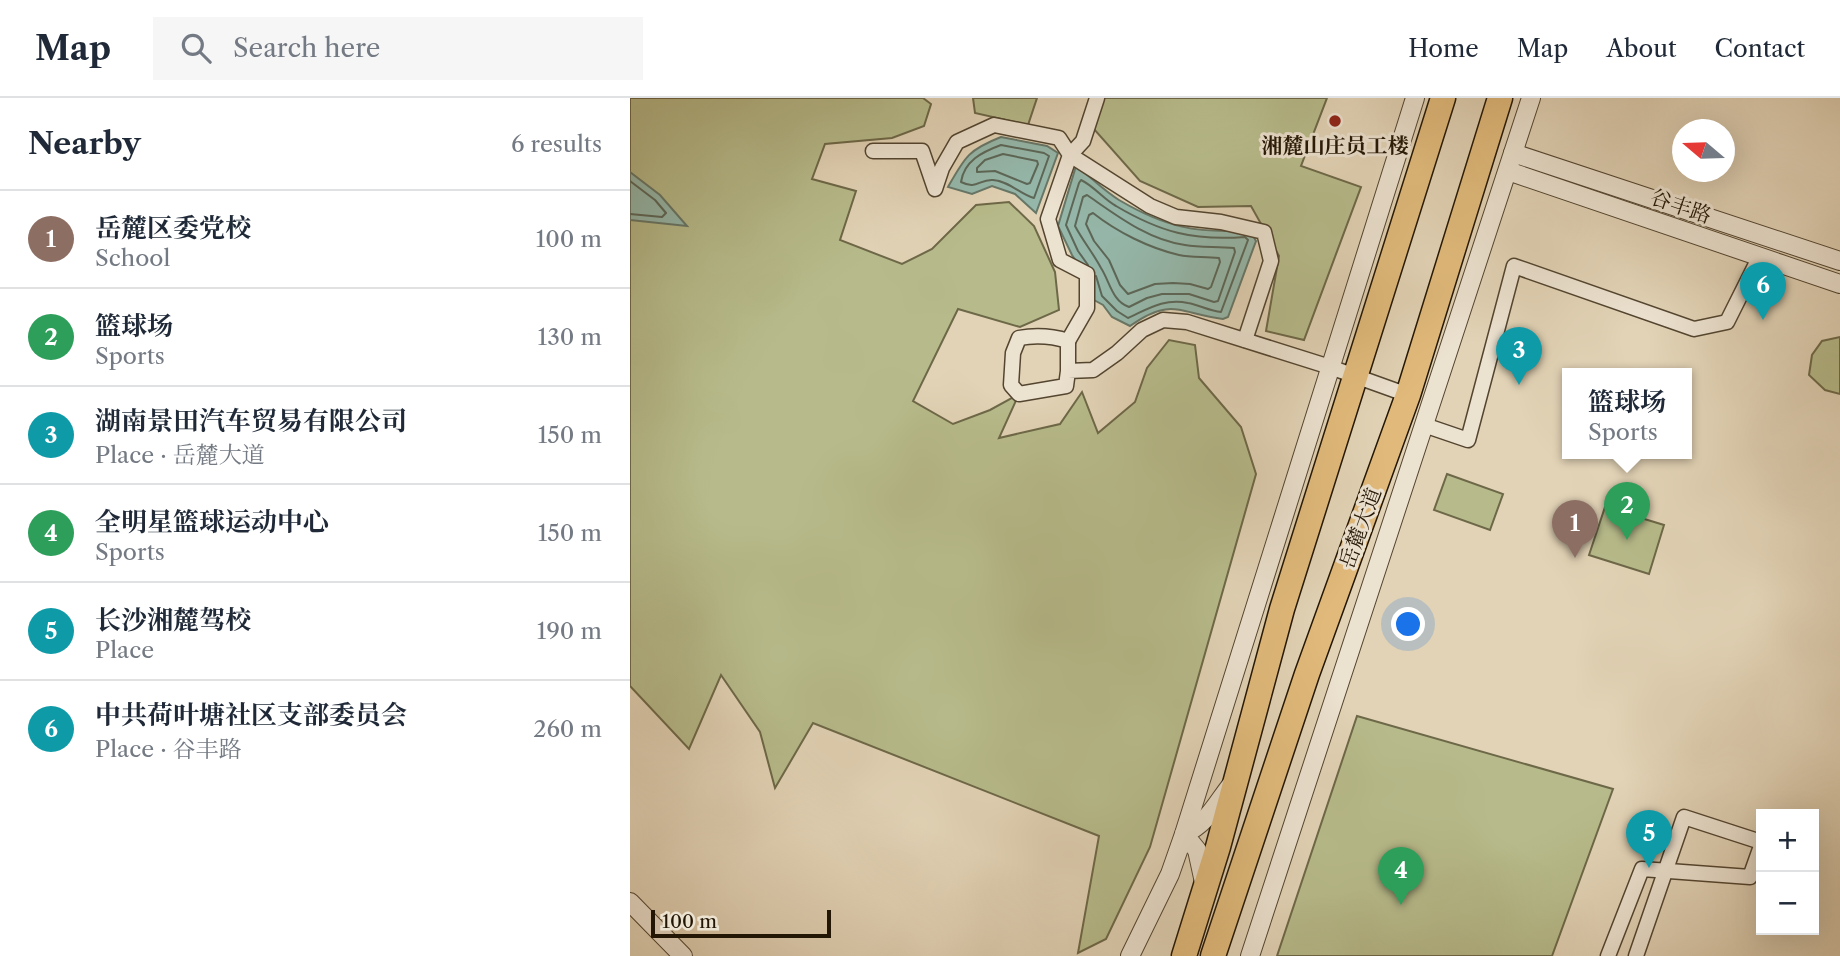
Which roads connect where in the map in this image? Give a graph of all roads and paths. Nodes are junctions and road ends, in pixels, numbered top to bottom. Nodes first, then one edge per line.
1 (1097, 98) edge
2 (1415, 98) edge
3 (1443, 98) edge
4 (1500, 98) edge
5 (1531, 98) edge
6 (873, 152) dead end
7 (1070, 155) junction
8 (1510, 162) junction
9 (1760, 256) junction
10 (1840, 261) edge
11 (1840, 284) edge
12 (1245, 340) junction
13 (1068, 341) junction
14 (1330, 367) junction
15 (1068, 371) junction
16 (1356, 375) junction
17 (1408, 395) junction
18 (1424, 425) junction
19 (1238, 777) junction
20 (1184, 834) junction
21 (1756, 842) edge
22 (1756, 859) edge
23 (1664, 870) junction
24 (1206, 890) junction
25 (630, 902) edge
26 (683, 956) edge
27 (1130, 956) edge
28 (1184, 956) edge
29 (1213, 956) edge
30 (1250, 956) edge
31 (1608, 956) edge
32 (1636, 956) edge

1 - 7 street
2 - 14 street
3 - 16 highway
4 - 17 highway, 岳麓大道
5 - 8 street
6 - 7 street
7 - 12 street
7 - 13 street
8 - 9 street, 谷丰路
8 - 10 street, 谷丰路
8 - 18 street
9 - 11 street, 谷丰路
9 - 18 street
12 - 14 street
12 - 15 street
13 - 15 street
13 - 15 street
14 - 16 street
14 - 20 street
16 - 17 street
16 - 19 highway
17 - 29 highway, 岳麓大道
18 - 30 street
19 - 20 street
19 - 24 highway
20 - 24 street
20 - 27 street
21 - 23 street
22 - 23 street
23 - 31 street
23 - 32 street
24 - 28 highway
25 - 26 street

